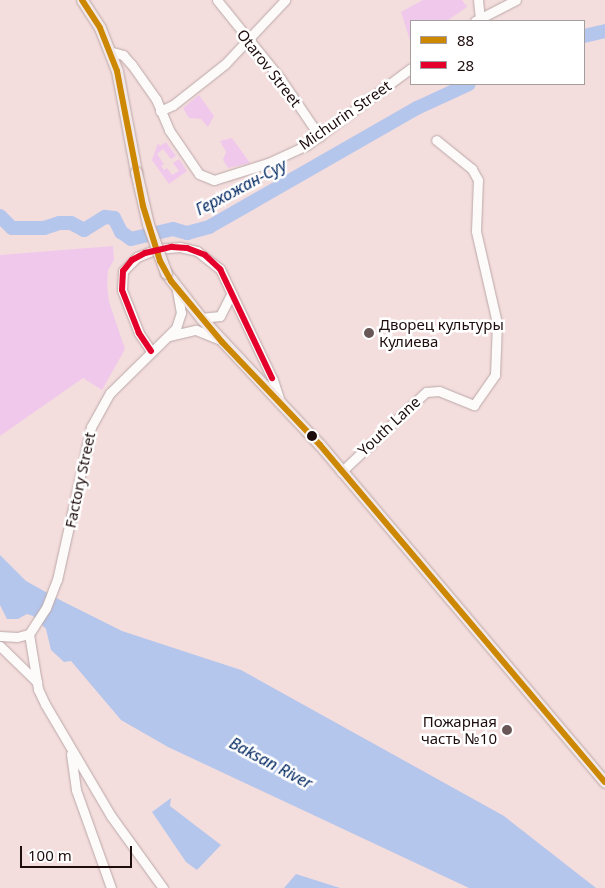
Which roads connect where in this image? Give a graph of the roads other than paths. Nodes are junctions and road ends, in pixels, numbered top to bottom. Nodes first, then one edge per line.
1 (82, 0) edge
2 (216, 0) edge
3 (285, 0) edge
4 (478, 0) edge
5 (516, 0) edge
6 (477, 20) edge
7 (247, 39) junction
8 (109, 51) junction
9 (410, 69) edge
10 (160, 111) junction
11 (320, 137) junction
12 (436, 140) dead end
13 (177, 290) junction
14 (231, 294) junction
15 (201, 318) junction
16 (169, 336) junction
17 (222, 342) junction
18 (151, 351) junction
19 (280, 402) junction
20 (341, 472) junction
21 (32, 631) junction
22 (0, 636) edge
23 (0, 646) edge
24 (37, 682) junction
25 (70, 749) junction
26 (605, 782) edge
27 (110, 888) edge
28 (163, 888) edge

1 - 8 main road
2 - 7 street, Otarov Street
3 - 7 street
4 - 6 street
5 - 6 street
7 - 10 street
7 - 11 street, Otarov Street
8 - 10 street, Michurin Street
8 - 13 main road, bridge
9 - 11 street, Michurin Street
10 - 11 street, Michurin Street
12 - 20 street, Youth Lane
13 - 15 main road
13 - 16 street
14 - 15 street
14 - 18 street
14 - 19 street
15 - 17 main road
16 - 17 street
16 - 18 street, Factory Street
17 - 19 main road
18 - 21 street, Factory Street
19 - 20 main road
20 - 26 main road
21 - 22 street
21 - 24 street
23 - 24 street
24 - 25 street
25 - 27 street
25 - 28 street

